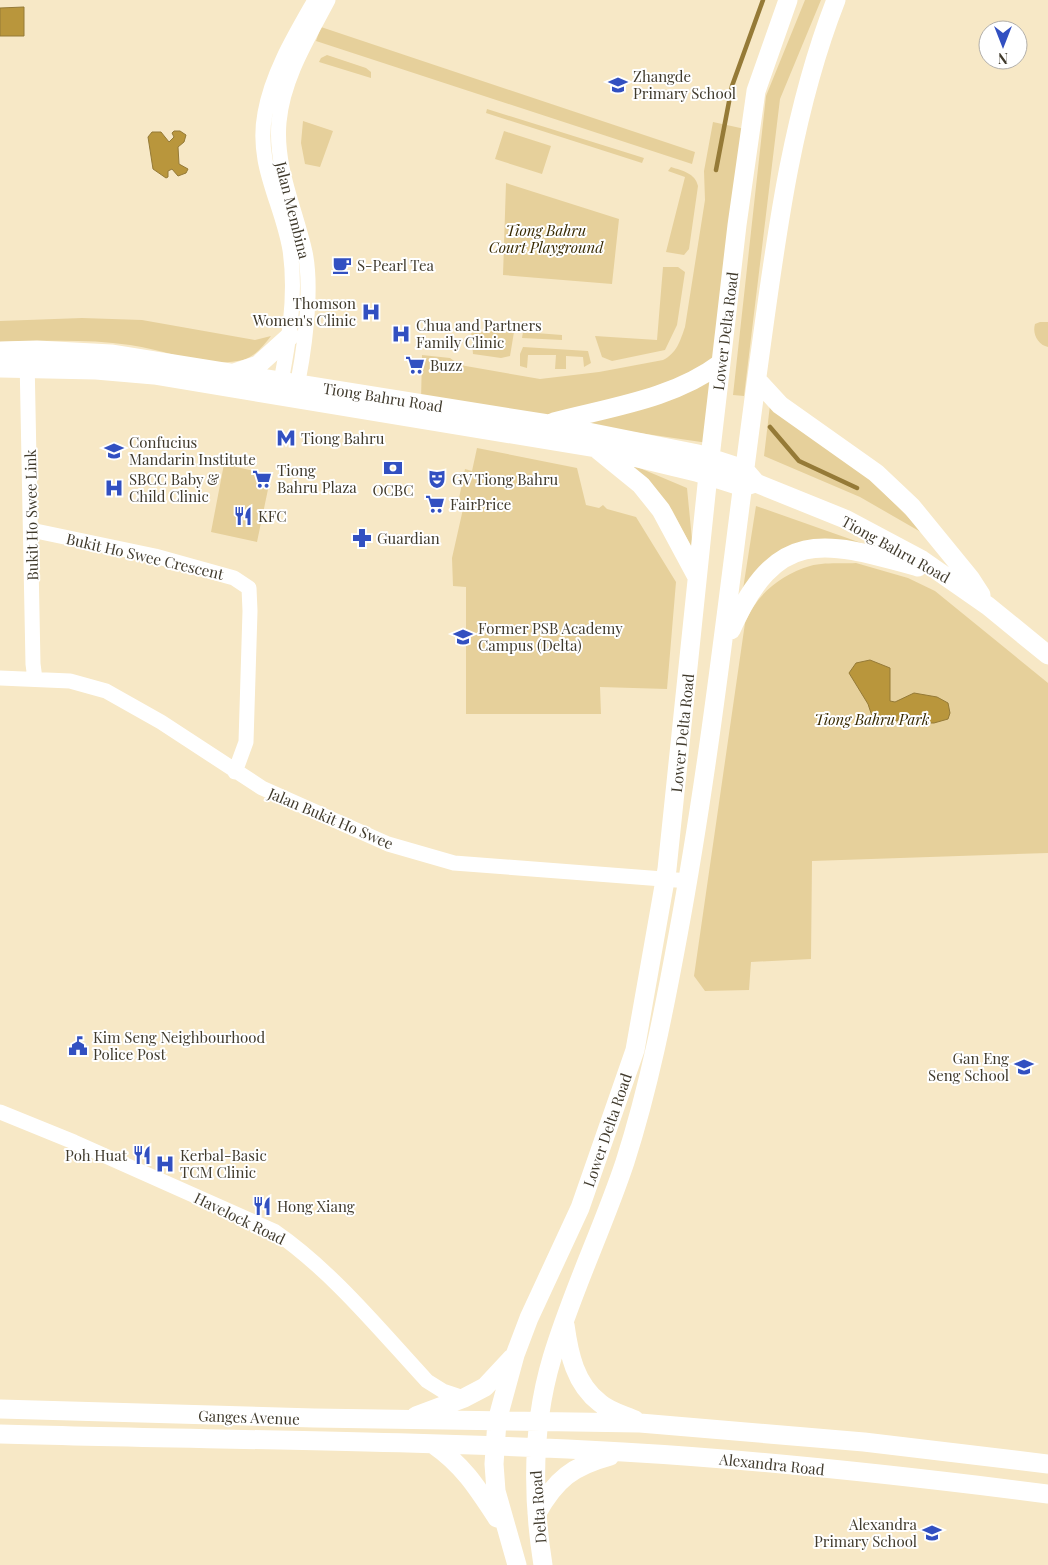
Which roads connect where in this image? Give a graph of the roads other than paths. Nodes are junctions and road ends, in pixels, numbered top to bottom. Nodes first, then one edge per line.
1 (315, 0) edge
2 (328, 0) edge
3 (788, 0) edge
4 (836, 0) edge
5 (293, 54) junction
6 (290, 336) junction
7 (0, 352) edge
8 (27, 359) junction
9 (721, 363) junction
10 (0, 368) edge
11 (228, 374) junction
12 (757, 380) junction
13 (288, 390) junction
14 (548, 424) junction
15 (596, 448) junction
16 (709, 466) junction
17 (748, 480) junction
18 (32, 530) junction
19 (944, 574) junction
20 (697, 577) junction
21 (988, 606) junction
22 (722, 649) junction
23 (1048, 655) edge
24 (0, 678) edge
25 (35, 679) junction
26 (235, 772) junction
27 (666, 879) junction
28 (689, 881) junction
29 (0, 1112) edge
30 (565, 1320) junction
31 (515, 1355) junction
32 (464, 1398) junction
33 (0, 1409) edge
34 (405, 1420) junction
35 (540, 1420) junction
36 (497, 1421) junction
37 (640, 1423) junction
38 (0, 1434) edge
39 (433, 1444) junction
40 (495, 1447) junction
41 (536, 1448) junction
42 (623, 1452) junction
43 (1048, 1464) edge
44 (1048, 1494) edge
45 (537, 1513) junction
46 (507, 1534) junction
47 (517, 1565) edge
48 (542, 1565) edge

1 - 5 street, Jalan Membina
2 - 5 street, Jalan Membina
3 - 9 main road, Lower Delta Road
4 - 12 main road, Lower Delta Road
5 - 6 street, Jalan Membina
5 - 13 street, Jalan Membina
6 - 11 main road
6 - 13 street, Jalan Membina
7 - 8 main road, Tiong Bahru Road
8 - 10 main road, Tiong Bahru Road
8 - 11 main road, Tiong Bahru Road
8 - 13 main road, Tiong Bahru Road
8 - 18 street, Bukit Ho Swee Link
9 - 14 main road
9 - 16 main road, Lower Delta Road
11 - 13 main road, Tiong Bahru Road
12 - 17 main road, Lower Delta Road
12 - 21 main road
13 - 14 main road, Tiong Bahru Road
13 - 15 main road, Tiong Bahru Road
14 - 16 main road, Tiong Bahru Road
15 - 16 main road, Tiong Bahru Road
15 - 20 main road
16 - 17 main road, Tiong Bahru Road
16 - 20 main road, Lower Delta Road
17 - 19 main road, Tiong Bahru Road
17 - 22 main road, Lower Delta Road
18 - 25 street, Bukit Ho Swee Link
18 - 26 street, Bukit Ho Swee Crescent
19 - 21 main road, Tiong Bahru Road
19 - 22 main road
20 - 27 main road, Lower Delta Road
21 - 23 main road, Tiong Bahru Road
22 - 28 main road, Lower Delta Road
24 - 25 street, Jalan Bukit Ho Swee
25 - 26 street, Jalan Bukit Ho Swee
26 - 27 street, Jalan Bukit Ho Swee
27 - 28 street, Jalan Bukit Ho Swee
27 - 31 main road, Lower Delta Road
28 - 30 main road, Lower Delta Road
29 - 32 street, Havelock Road
30 - 35 main road, Lower Delta Road
30 - 37 main road
31 - 32 main road
31 - 36 main road, Lower Delta Road
32 - 34 main road
33 - 34 main road, Ganges Avenue
34 - 36 main road, Ganges Avenue
35 - 36 main road, Alexandra Road
35 - 37 main road, Alexandra Road
35 - 41 main road, Lower Delta Road
36 - 40 main road, Lower Delta Road
37 - 43 main road, Alexandra Road
38 - 39 main road, Ganges Avenue
39 - 40 main road, Ganges Avenue
39 - 46 main road
40 - 41 main road, Alexandra Road
40 - 46 main road, Delta Road
41 - 42 main road, Alexandra Road
41 - 45 main road, Delta Road
42 - 44 main road, Alexandra Road
42 - 45 main road
45 - 48 main road, Delta Road
46 - 47 main road, Delta Road

